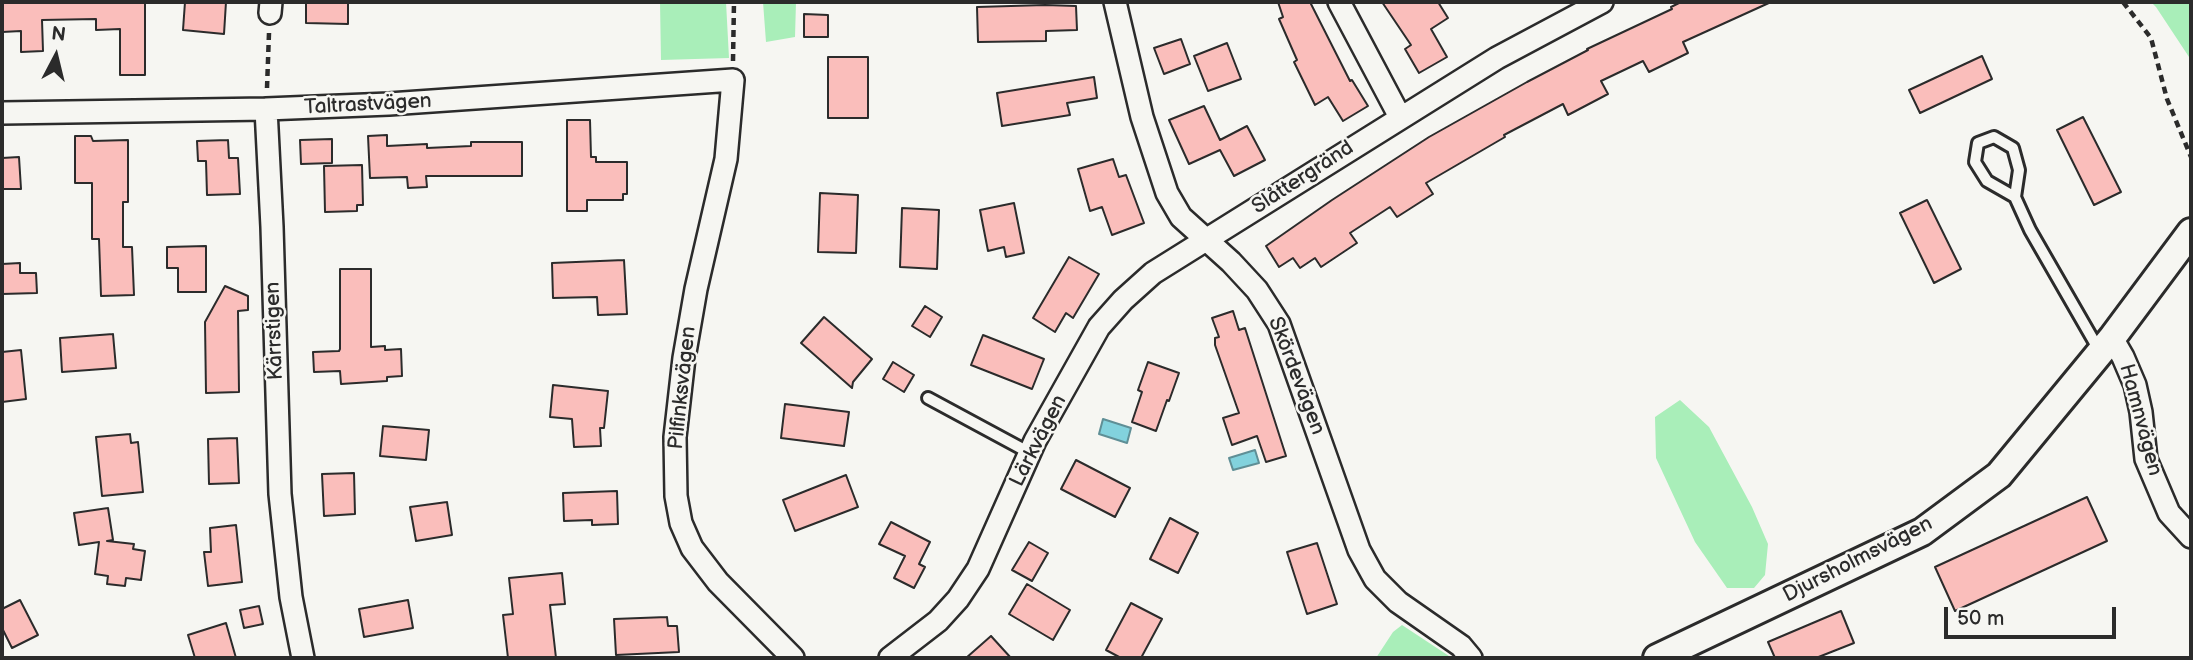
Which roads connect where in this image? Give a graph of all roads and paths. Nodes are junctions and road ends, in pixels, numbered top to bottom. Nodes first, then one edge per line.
1 (734, 2) edge
2 (1115, 2) edge
3 (1339, 2) edge
4 (1602, 2) edge
5 (2123, 2) edge
6 (270, 7) edge
7 (1570, 9) edge
8 (733, 80) junction
9 (266, 110) junction
10 (2, 113) edge
11 (1400, 117) junction
12 (2191, 157) edge
13 (2015, 197) junction
14 (2191, 232) edge
15 (1206, 241) junction
16 (2106, 345) junction
17 (928, 398) dead end
18 (1030, 453) junction
19 (2191, 537) edge
20 (303, 658) edge
21 (793, 658) edge
22 (890, 658) edge
23 (1471, 658) edge
24 (1657, 658) edge

1 - 8 path
2 - 15 street, Skördevägen
3 - 11 street
4 - 7 street, Slåttergränd
5 - 12 path
6 - 9 path
7 - 11 street, Slåttergränd
8 - 9 street, Taltrastvägen
8 - 21 street, Pilfinksvägen
9 - 10 street, Taltrastvägen
9 - 20 street, Kärrstigen
11 - 15 street, Slåttergränd
13 - 13 lane
13 - 16 lane
14 - 16 street, Djursholmsvägen
15 - 18 street, Lärkvägen
15 - 23 street, Skördevägen
16 - 19 street, Hamnvägen
16 - 24 street, Djursholmsvägen
17 - 18 lane
18 - 22 street, Lärkvägen

